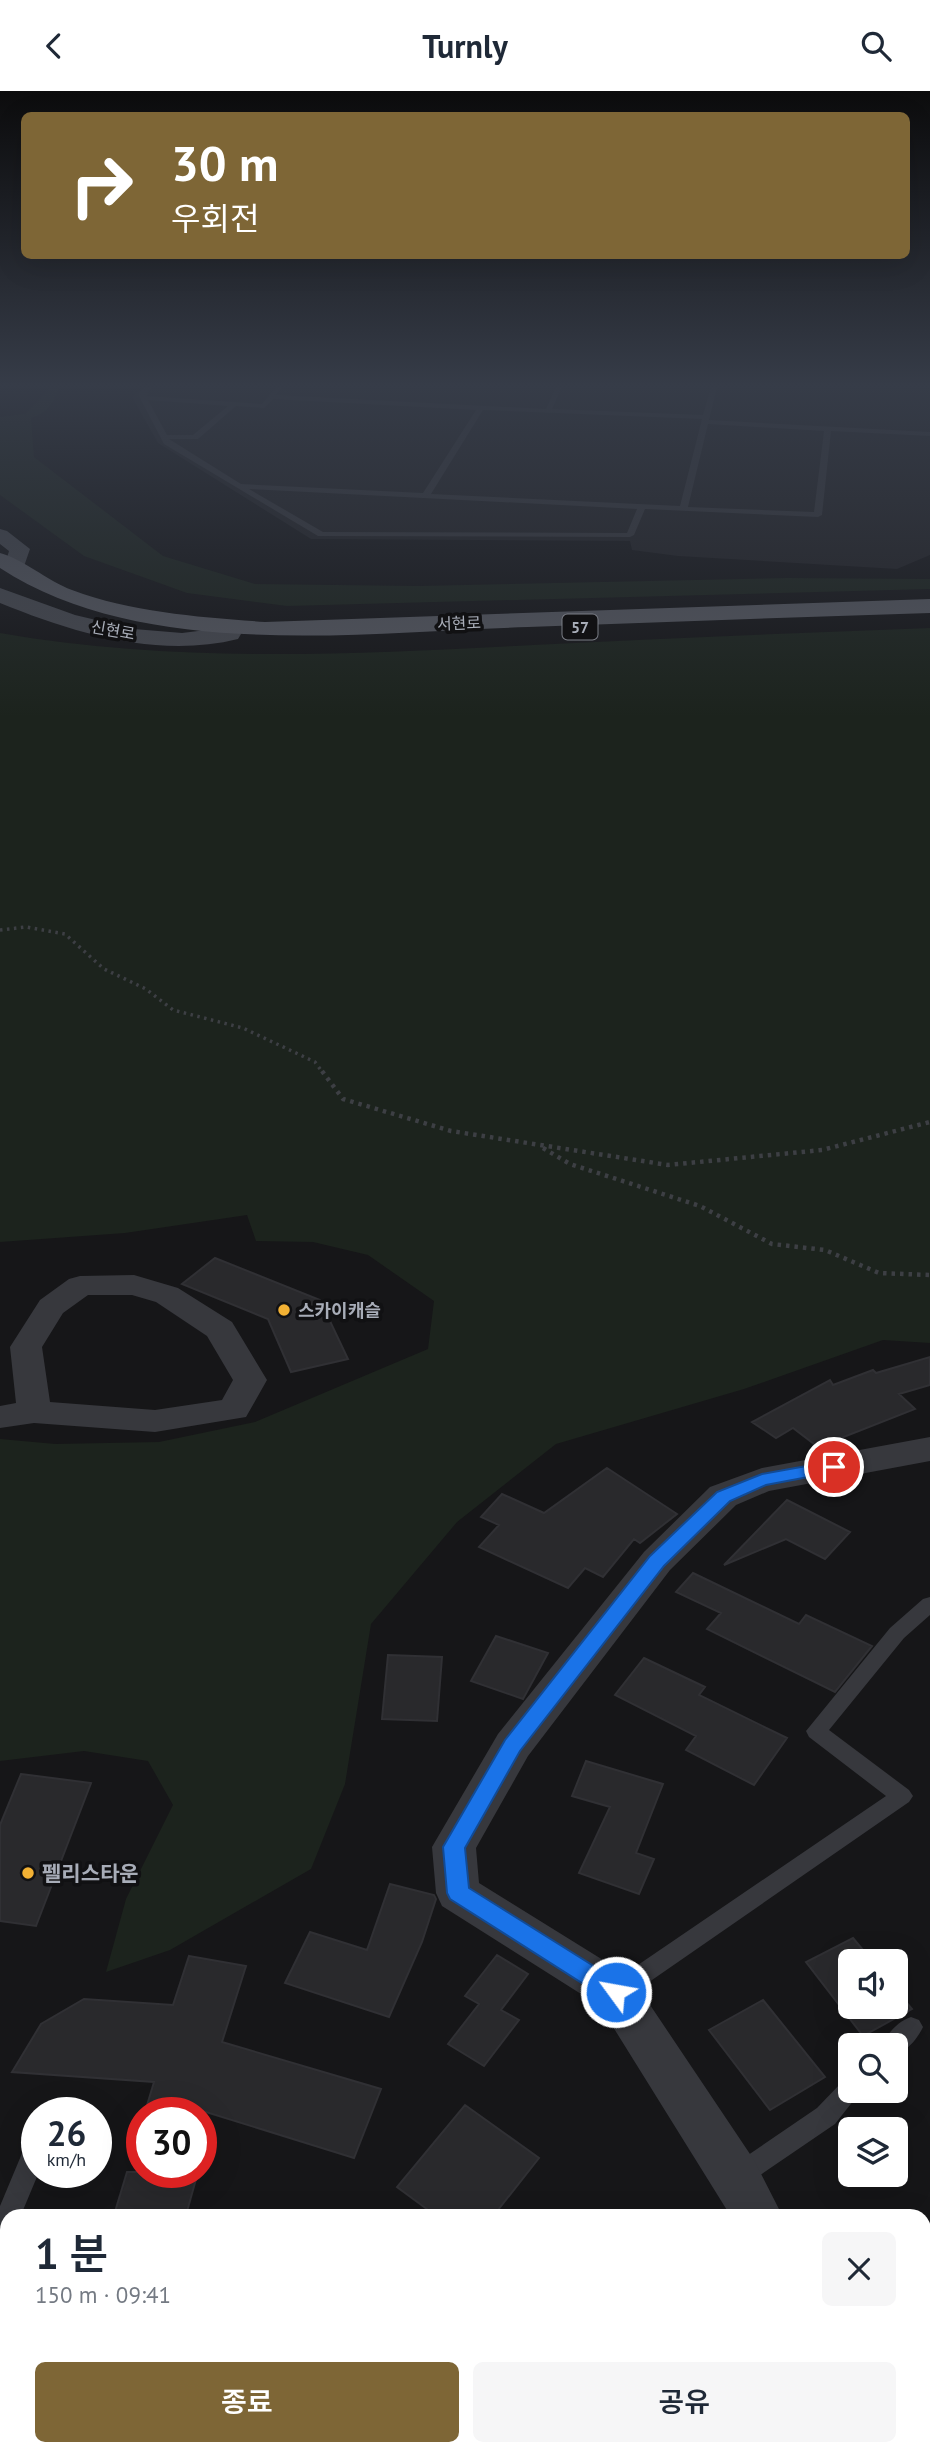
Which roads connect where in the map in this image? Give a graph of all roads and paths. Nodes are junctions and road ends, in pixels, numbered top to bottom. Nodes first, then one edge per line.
1 (258, 497) edge
2 (451, 497) edge
3 (686, 497) edge
4 (820, 497) edge
5 (642, 507) junction
6 (683, 509) junction
7 (0, 535) edge
8 (5, 567) edge
9 (0, 595) edge
10 (930, 606) edge
11 (930, 612) edge
12 (230, 634) junction
13 (0, 930) edge
14 (930, 1122) edge
15 (539, 1146) junction
16 (930, 1275) edge
17 (34, 1412) junction
18 (0, 1417) edge
19 (930, 1449) edge
20 (930, 1604) edge
21 (616, 1992) junction
22 (911, 2027) dead end
23 (905, 2033) edge
24 (838, 2103) edge
25 (736, 2177) junction
26 (21, 2186) edge
27 (11, 2209) edge
28 (754, 2209) edge

1 - 5 lane
2 - 5 lane
3 - 6 lane
4 - 6 lane
5 - 6 lane
7 - 8 main road
8 - 10 main road, 서현로 / 57
8 - 12 main road, 서현로 / 57
9 - 12 main road, 신현로
11 - 12 main road, 서현로 / 57
13 - 15 path
14 - 15 path
15 - 16 path
17 - 17 street
17 - 18 street
19 - 21 street
20 - 21 lane
21 - 25 street
22 - 23 lane
24 - 25 lane
25 - 28 street
26 - 27 lane

